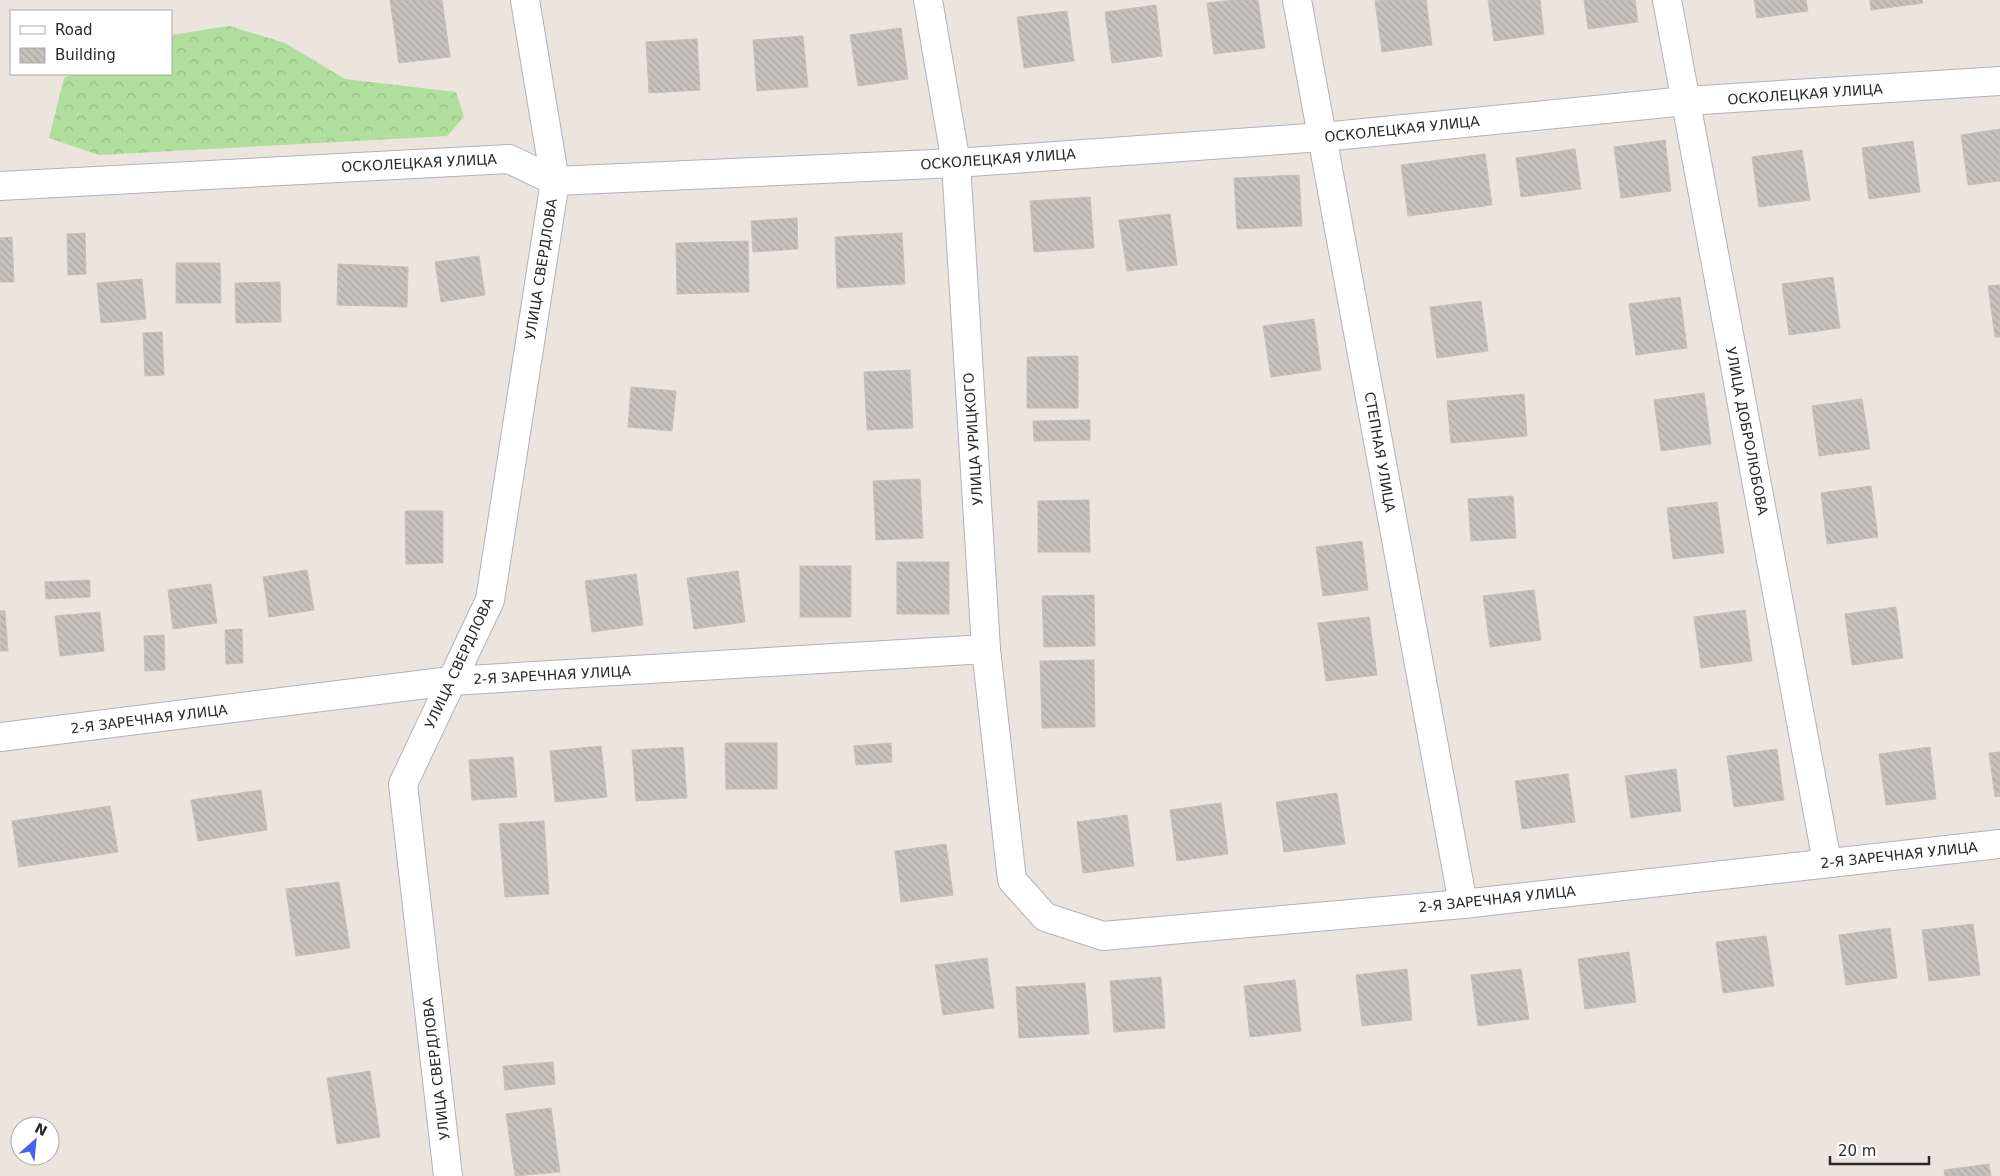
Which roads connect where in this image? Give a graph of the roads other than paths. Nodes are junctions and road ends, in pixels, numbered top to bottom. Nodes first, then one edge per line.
1 (524, 0) edge
2 (928, 0) edge
3 (1297, 0) edge
4 (1666, 0) edge
5 (2000, 81) edge
6 (1686, 101) junction
7 (1323, 137) junction
8 (956, 163) junction
9 (555, 182) junction
10 (0, 186) edge
11 (986, 649) junction
12 (451, 681) junction
13 (0, 738) edge
14 (2000, 844) edge
15 (1827, 862) junction
16 (1012, 880) joint
17 (1463, 904) junction
18 (448, 1176) edge

1 - 9 street, УЛИЦА СВЕРДЛОВА
2 - 8 street, УЛИЦА УРИЦКОГО
3 - 7 street, СТЕПНАЯ УЛИЦА
4 - 6 street, УЛИЦА ДОБРОЛЮБОВА
5 - 6 street, ОСКОЛЕЦКАЯ УЛИЦА
6 - 7 street, ОСКОЛЕЦКАЯ УЛИЦА
6 - 15 street, УЛИЦА ДОБРОЛЮБОВА
7 - 8 street, ОСКОЛЕЦКАЯ УЛИЦА
7 - 17 street, СТЕПНАЯ УЛИЦА
8 - 9 street, ОСКОЛЕЦКАЯ УЛИЦА
8 - 11 street, УЛИЦА УРИЦКОГО
9 - 10 street, ОСКОЛЕЦКАЯ УЛИЦА
9 - 12 street, УЛИЦА СВЕРДЛОВА
11 - 12 street, 2-Я ЗАРЕЧНАЯ УЛИЦА
11 - 16 street, УЛИЦА УРИЦКОГО
12 - 13 street, 2-Я ЗАРЕЧНАЯ УЛИЦА
12 - 18 street, УЛИЦА СВЕРДЛОВА
14 - 15 street, 2-Я ЗАРЕЧНАЯ УЛИЦА
15 - 17 street, 2-Я ЗАРЕЧНАЯ УЛИЦА
16 - 17 street, 2-Я ЗАРЕЧНАЯ УЛИЦА

